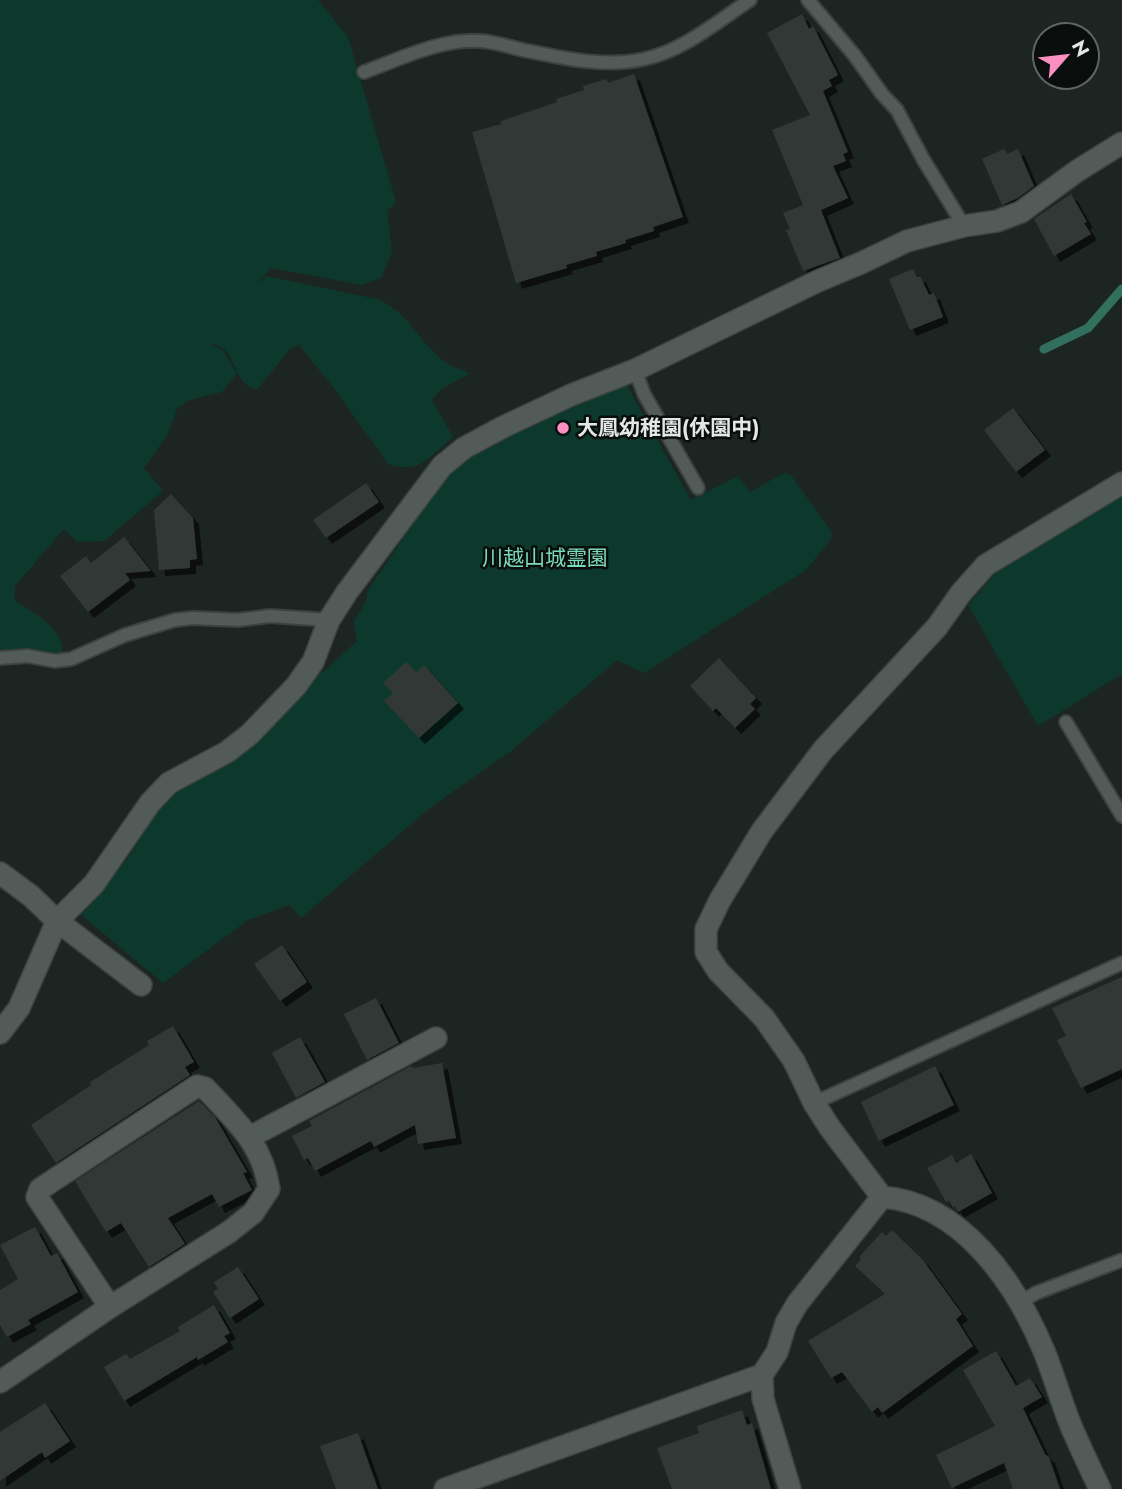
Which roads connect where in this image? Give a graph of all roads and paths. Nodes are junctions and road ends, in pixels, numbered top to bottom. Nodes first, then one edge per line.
1 (750, 0) edge
2 (808, 0) edge
3 (364, 72) dead end
4 (1122, 143) edge
5 (964, 226) junction
6 (635, 370) junction
7 (1122, 483) edge
8 (698, 488) dead end
9 (329, 621) junction
10 (0, 658) edge
11 (1066, 722) dead end
12 (1122, 816) edge
13 (0, 873) edge
14 (57, 921) junction
15 (1122, 962) edge
16 (141, 985) dead end
17 (0, 1033) edge
18 (436, 1038) dead end
19 (814, 1102) junction
20 (250, 1137) junction
21 (882, 1197) junction
22 (1122, 1260) edge
23 (1021, 1302) junction
24 (110, 1307) junction
25 (762, 1375) junction
26 (0, 1382) edge
27 (445, 1489) edge
28 (790, 1489) edge
29 (1100, 1489) edge

1 - 3 lane
2 - 5 lane
4 - 5 street
5 - 6 street
6 - 8 lane
6 - 9 street
7 - 19 street
9 - 10 lane
9 - 14 street
11 - 12 lane
13 - 14 street
14 - 16 street
14 - 17 street
15 - 19 lane
18 - 20 street
19 - 21 street
20 - 24 street
20 - 24 street
21 - 23 street
21 - 25 street
22 - 23 lane
23 - 29 street
24 - 26 street
25 - 27 street
25 - 28 street

